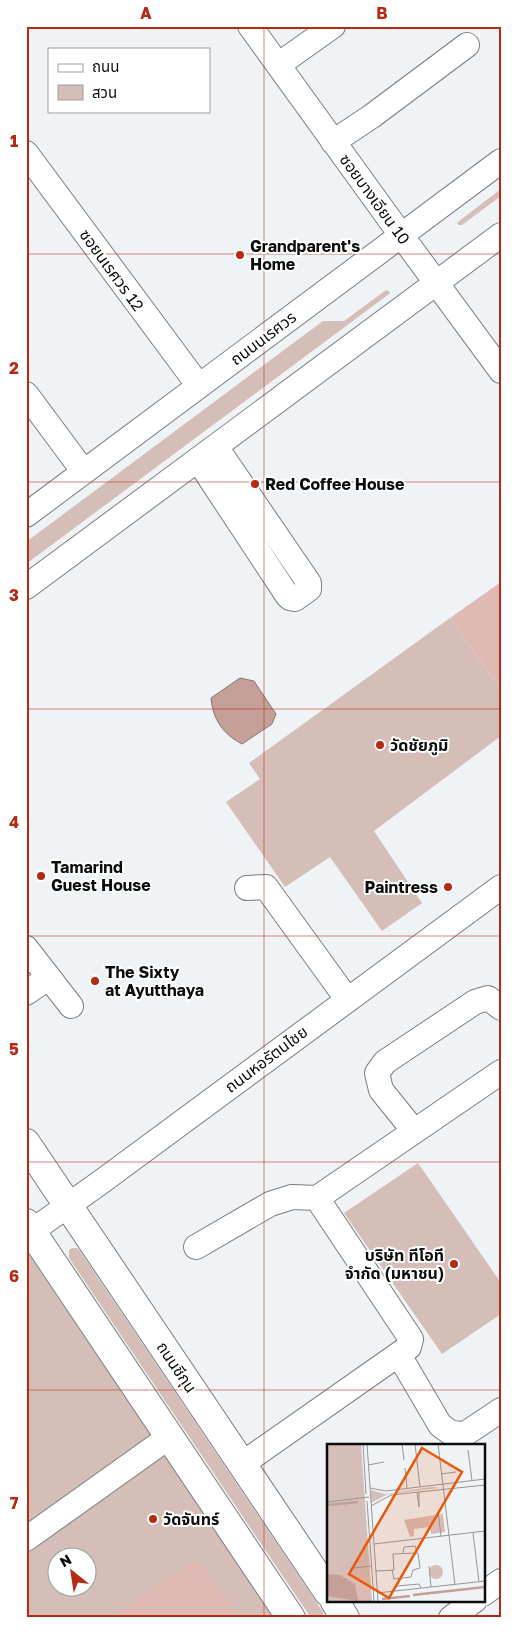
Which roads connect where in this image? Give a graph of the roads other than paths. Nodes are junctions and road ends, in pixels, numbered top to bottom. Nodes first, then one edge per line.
1 (250, 26) edge
2 (333, 26) edge
3 (467, 45) dead end
4 (278, 65) junction
5 (333, 142) junction
6 (26, 153) edge
7 (501, 161) edge
8 (401, 235) junction
9 (501, 235) edge
10 (437, 283) junction
11 (501, 371) edge
12 (199, 386) junction
13 (26, 394) edge
14 (207, 454) junction
15 (84, 472) junction
16 (26, 515) edge
17 (26, 587) edge
18 (501, 887) edge
19 (247, 888) dead end
20 (26, 948) edge
21 (48, 978) junction
22 (26, 993) edge
23 (347, 999) junction
24 (71, 1006) dead end
25 (501, 1008) edge
26 (501, 1072) edge
27 (414, 1131) junction
28 (26, 1142) edge
29 (317, 1198) junction
30 (68, 1206) junction
31 (29, 1227) edge
32 (196, 1247) dead end
33 (399, 1355) junction
34 (497, 1421) edge
35 (169, 1437) junction
36 (242, 1464) junction
37 (26, 1539) edge
38 (501, 1581) edge
39 (327, 1591) edge
40 (484, 1593) edge
41 (335, 1602) edge
42 (472, 1602) edge
43 (291, 1618) edge
44 (345, 1618) edge
45 (451, 1618) edge

1 - 4 street, ซอยบางเอียน 10
2 - 4 street
3 - 5 street
4 - 5 street, ซอยบางเอียน 10
5 - 8 street, ซอยบางเอียน 10
6 - 12 street, ซอยนเรศวร 12
7 - 8 street, ถนนนเรศวร
8 - 10 street, ซอยบางเอียน 10
8 - 12 street, ถนนนเรศวร
9 - 10 street
10 - 11 street, ซอยบางเอียน 10
10 - 14 street
12 - 15 street, ถนนนเรศวร
13 - 15 street
14 - 14 street
14 - 17 street
15 - 16 street, ถนนนเรศวร
18 - 23 street, ถนนหอรัตนไชย
19 - 23 street
20 - 21 street
21 - 22 street
21 - 24 street
23 - 30 street, ถนนหอรัตนไชย
25 - 27 street
26 - 27 street
27 - 29 street
28 - 30 main road, ถนนชีกุน
29 - 32 street
29 - 33 street
30 - 31 street, ถนนหอรัตนไชย
30 - 36 main road, ถนนชีกุน
31 - 35 main road
33 - 34 street
33 - 36 street
35 - 37 street
35 - 43 main road
36 - 39 main road, ถนนชีกุน
38 - 40 street
41 - 44 main road
42 - 45 street

